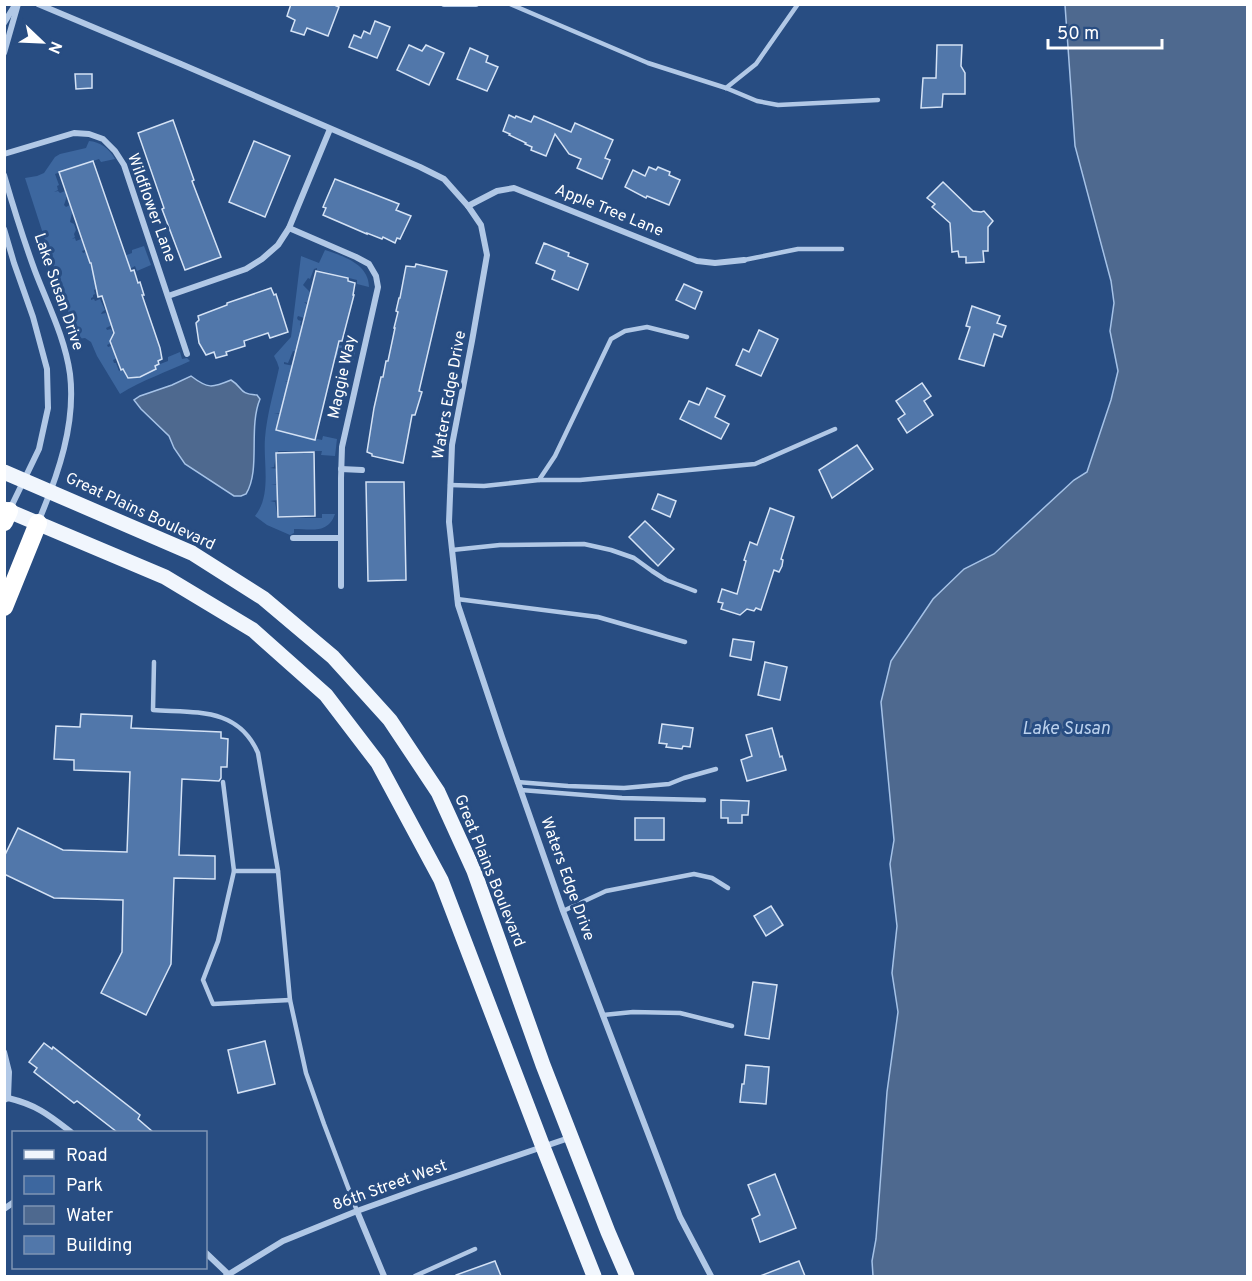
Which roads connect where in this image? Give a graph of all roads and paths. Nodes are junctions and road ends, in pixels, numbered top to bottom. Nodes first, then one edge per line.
1 (17, 4) edge
2 (38, 4) edge
3 (444, 4) edge
4 (476, 4) edge
5 (510, 4) edge
6 (798, 4) edge
7 (4, 23) edge
8 (4, 53) edge
9 (726, 88) junction
10 (878, 100) dead end
11 (330, 129) junction
12 (4, 154) edge
13 (4, 175) edge
14 (468, 206) junction
15 (289, 228) junction
16 (4, 229) edge
17 (842, 249) dead end
18 (744, 260) joint
19 (168, 296) junction
20 (687, 337) dead end
21 (187, 354) dead end
22 (835, 429) dead end
23 (341, 469) junction
24 (362, 470) dead end
25 (4, 472) edge
26 (23, 480) junction
27 (539, 480) junction
28 (450, 485) junction
29 (51, 492) junction
30 (6, 514) edge
31 (38, 523) junction
32 (293, 538) dead end
33 (341, 538) junction
34 (452, 550) junction
35 (341, 586) dead end
36 (695, 591) dead end
37 (457, 598) junction
38 (4, 607) edge
39 (685, 642) dead end
40 (154, 662) dead end
41 (716, 769) dead end
42 (223, 782) dead end
43 (518, 782) junction
44 (520, 790) junction
45 (704, 800) dead end
46 (234, 871) junction
47 (278, 871) junction
48 (728, 888) dead end
49 (563, 911) junction
50 (290, 1000) junction
51 (603, 1015) junction
52 (732, 1026) dead end
53 (4, 1052) edge
54 (6, 1099) edge
55 (70, 1131) edge
56 (572, 1137) junction
57 (543, 1147) junction
58 (357, 1211) junction
59 (475, 1249) dead end
60 (207, 1255) edge
61 (227, 1275) edge
62 (384, 1276) edge
63 (415, 1276) edge
64 (594, 1276) edge
65 (627, 1276) edge
66 (711, 1276) edge

1 - 7 street
1 - 8 street
2 - 11 street, Waters Edge Drive
3 - 4 street
5 - 9 lane
6 - 9 lane
9 - 10 lane
11 - 14 street, Waters Edge Drive
11 - 15 street
12 - 19 street, Wildflower Lane
13 - 29 street, Lake Susan Drive
14 - 18 street, Apple Tree Lane
14 - 28 street, Waters Edge Drive
15 - 19 street
15 - 23 street, Maggie Way
16 - 26 street, Lake Susan Drive
17 - 18 lane
19 - 21 street, Wildflower Lane
20 - 27 lane
22 - 27 lane
23 - 24 street
23 - 33 street, Maggie Way
25 - 26 main road, Great Plains Boulevard
26 - 29 main road, Great Plains Boulevard
26 - 30 street, Lake Susan Drive
27 - 28 lane
28 - 34 street, Waters Edge Drive
29 - 31 street, Lake Susan Drive
29 - 56 main road, Great Plains Boulevard
30 - 31 main road
31 - 38 highway
31 - 57 main road
32 - 33 street
33 - 35 street, Maggie Way
34 - 36 lane
34 - 37 street, Waters Edge Drive
37 - 39 lane
37 - 43 street, Waters Edge Drive
40 - 47 lane
41 - 43 lane
42 - 46 lane
43 - 44 street, Waters Edge Drive
44 - 45 lane
44 - 49 street, Waters Edge Drive
46 - 47 lane
46 - 50 lane
47 - 50 lane
48 - 49 lane
49 - 51 street, Waters Edge Drive
50 - 58 lane
51 - 52 lane
51 - 66 street, Waters Edge Drive
53 - 54 street
54 - 55 street
56 - 57 street, 86th Street West
56 - 65 main road, Great Plains Boulevard
57 - 58 street, 86th Street West
57 - 64 main road
58 - 61 street, 86th Street West
58 - 62 street
59 - 63 lane
60 - 61 street

